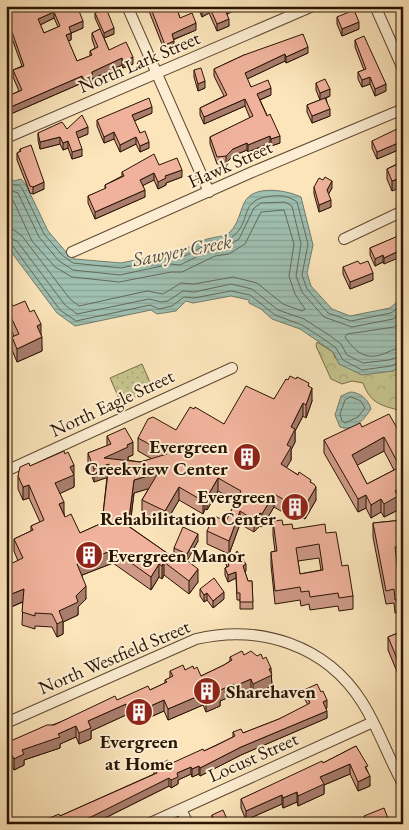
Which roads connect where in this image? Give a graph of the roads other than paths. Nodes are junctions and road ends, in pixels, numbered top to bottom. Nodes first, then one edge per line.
1 (127, 6) edge
2 (313, 6) edge
3 (375, 6) edge
4 (403, 69) edge
5 (158, 74) junction
6 (403, 109) edge
7 (6, 138) edge
8 (209, 192) junction
9 (403, 211) edge
10 (344, 238) dead end
11 (72, 252) dead end
12 (232, 368) dead end
13 (6, 471) edge
14 (373, 722) junction
15 (6, 723) edge
16 (403, 784) edge
17 (182, 809) junction
18 (148, 824) edge
19 (188, 824) edge

1 - 5 street
2 - 5 street, North Lark Street
3 - 4 street
5 - 7 street, North Lark Street
5 - 8 street
6 - 8 street, Hawk Street
8 - 11 street, Hawk Street
9 - 10 street
12 - 13 street, North Eagle Street
14 - 15 street, North Westfield Street
14 - 16 street, North Westfield Street
14 - 17 street, Locust Street
17 - 18 street, Locust Street
17 - 19 street

